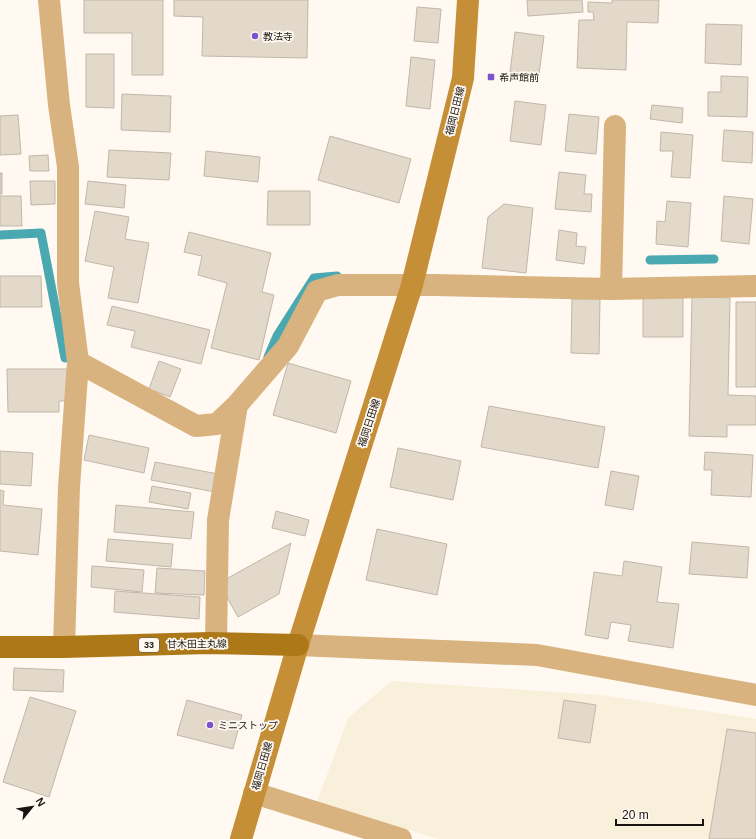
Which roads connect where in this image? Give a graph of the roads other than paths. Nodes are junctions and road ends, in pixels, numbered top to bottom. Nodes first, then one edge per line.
1 (49, 0) edge
2 (468, 0) edge
3 (615, 126) dead end
4 (412, 285) junction
5 (756, 286) edge
6 (611, 289) junction
7 (78, 362) junction
8 (237, 405) junction
9 (216, 643) junction
10 (298, 645) junction
11 (0, 647) edge
12 (64, 647) junction
13 (756, 695) edge
14 (254, 793) junction
15 (241, 839) edge
16 (401, 839) edge

1 - 7 street
2 - 4 main road, 福岡日田線
3 - 6 street
4 - 6 street
4 - 8 street
4 - 10 main road, 福岡日田線
5 - 6 street
7 - 8 street
7 - 12 street
8 - 9 street
9 - 10 main road, 甘木田主丸線 / 33
9 - 12 main road, 甘木田主丸線 / 33
10 - 13 street
10 - 14 main road, 福岡日田線
11 - 12 main road, 甘木田主丸線 / 33
14 - 15 main road, 福岡日田線
14 - 16 street

